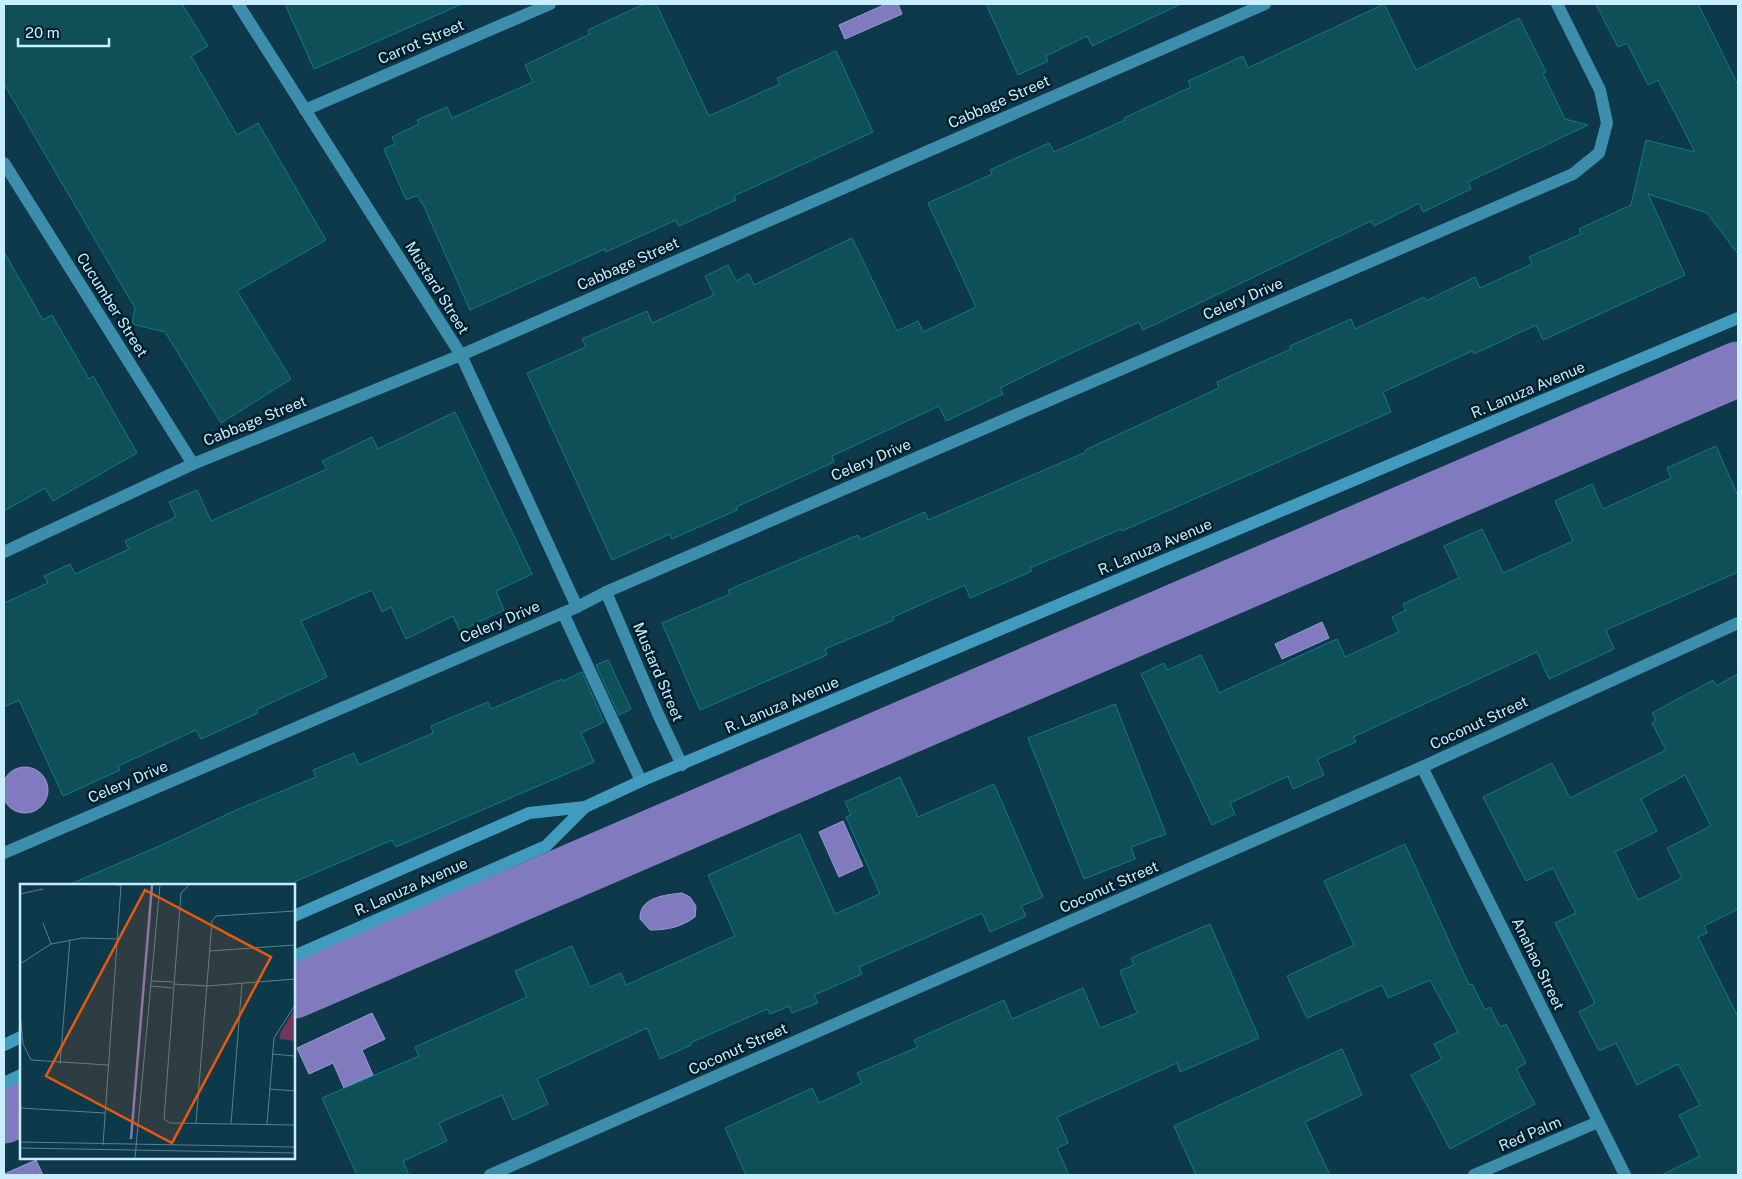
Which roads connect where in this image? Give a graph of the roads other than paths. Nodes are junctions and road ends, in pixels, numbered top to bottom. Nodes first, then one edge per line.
1 (238, 4) edge
2 (550, 4) edge
3 (1265, 4) edge
4 (1556, 4) edge
5 (305, 110) junction
6 (4, 163) edge
7 (1738, 318) edge
8 (461, 355) junction
9 (193, 464) junction
10 (4, 552) edge
11 (606, 592) junction
12 (577, 607) junction
13 (563, 613) junction
14 (1738, 623) edge
15 (682, 765) junction
16 (1422, 767) junction
17 (641, 781) junction
18 (585, 807) junction
19 (4, 853) edge
20 (295, 916) edge
21 (295, 956) edge
22 (20, 1037) edge
23 (4, 1045) edge
24 (20, 1075) edge
25 (4, 1083) edge
26 (1598, 1122) junction
27 (490, 1175) edge
28 (1474, 1175) edge
29 (1625, 1175) edge

1 - 5 street, Mustard Street
2 - 5 street, Carrot Street
3 - 8 street, Cabbage Street
4 - 11 street, Celery Drive
5 - 8 street, Mustard Street
6 - 9 street, Cucumber Street
7 - 15 main road, R. Lanuza Avenue
8 - 9 street, Cabbage Street
8 - 12 street, Mustard Street
9 - 10 street, Cabbage Street
11 - 12 street, Celery Drive
11 - 15 street, Mustard Street
12 - 13 street, Celery Drive
13 - 17 street
13 - 19 street, Celery Drive
14 - 16 street, Coconut Street
15 - 17 main road, R. Lanuza Avenue
16 - 26 street, Anahao Street
16 - 27 street, Coconut Street
17 - 18 main road, R. Lanuza Avenue
18 - 20 main road, R. Lanuza Avenue
18 - 21 main road, R. Lanuza Avenue
22 - 23 main road
24 - 25 main road
26 - 28 street, Red Palm
26 - 29 street, Anahao Street

